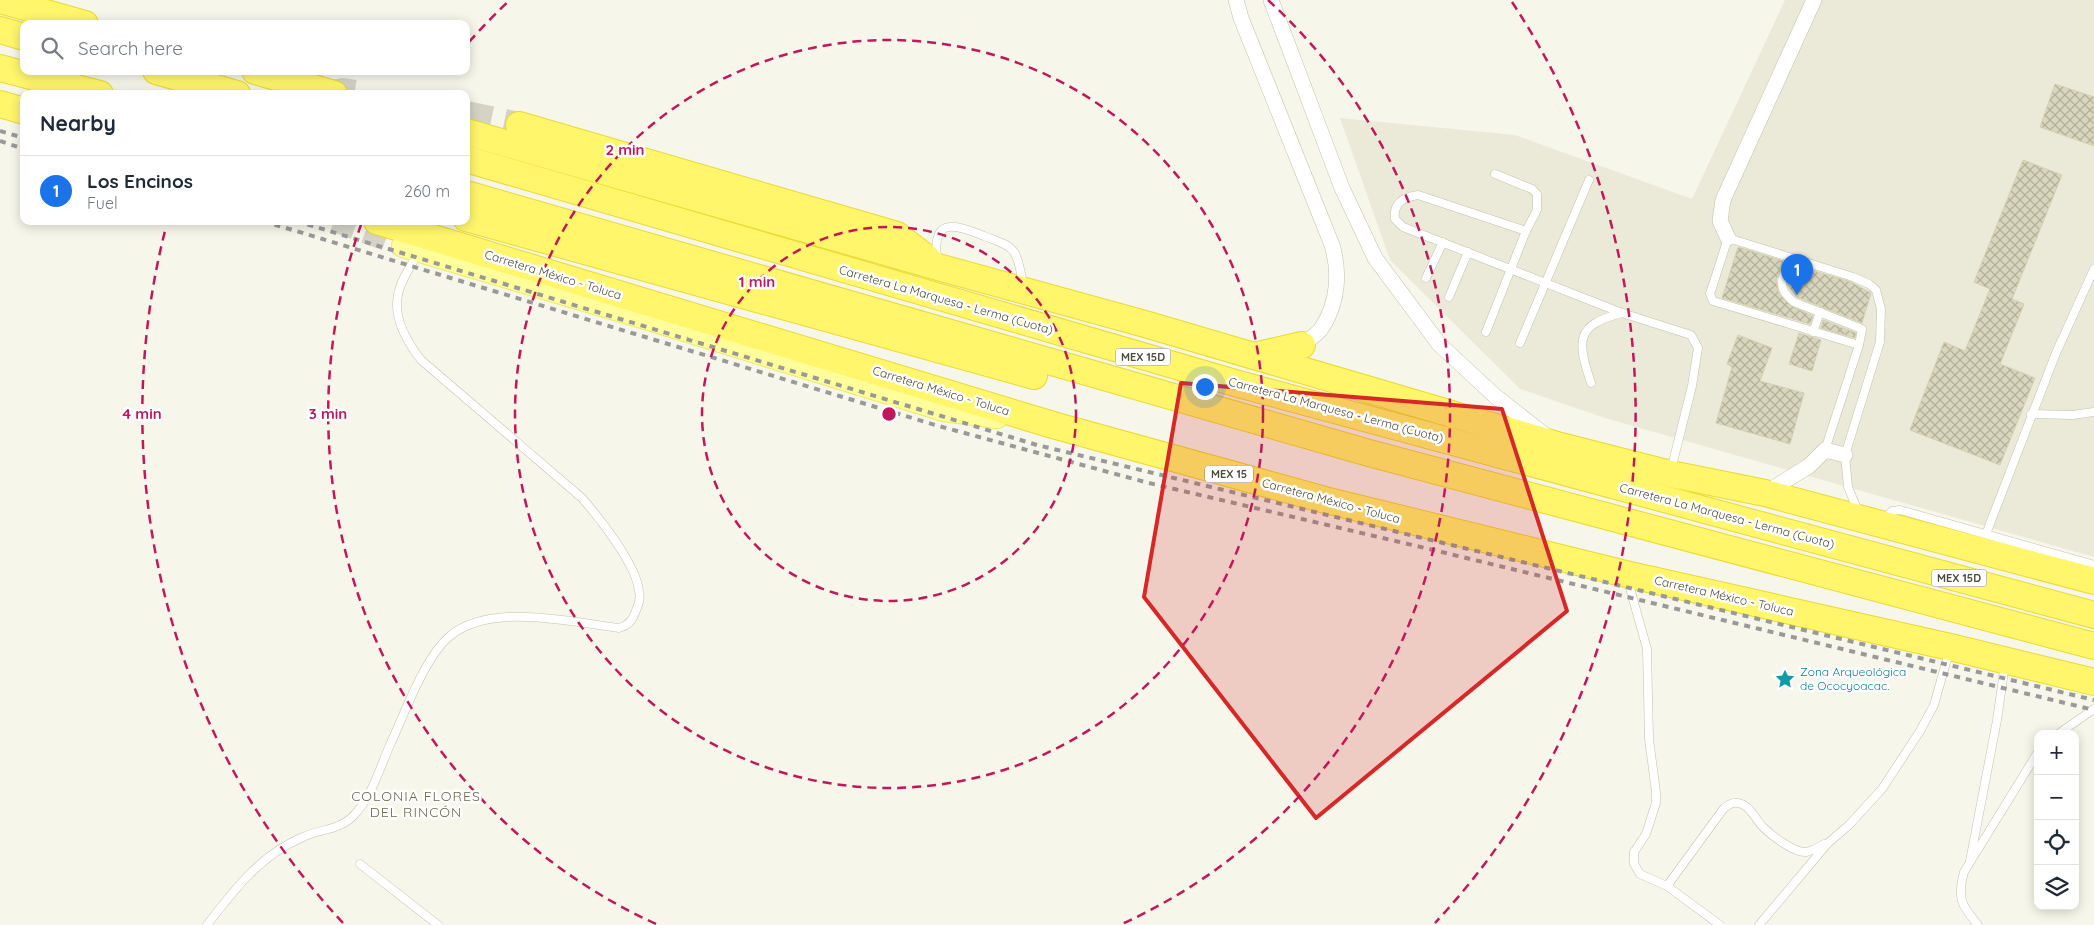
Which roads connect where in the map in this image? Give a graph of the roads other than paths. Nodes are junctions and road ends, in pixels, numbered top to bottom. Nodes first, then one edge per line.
1 (0, 0) edge
2 (1236, 0) edge
3 (1271, 0) edge
4 (1814, 0) edge
5 (75, 20) edge
6 (0, 30) edge
7 (20, 35) edge
8 (0, 68) edge
9 (20, 73) edge
10 (30, 75) edge
11 (170, 75) edge
12 (269, 75) edge
13 (85, 90) edge
14 (223, 90) edge
15 (320, 90) edge
16 (0, 104) edge
17 (20, 110) edge
18 (519, 125) tunnel mouth
19 (470, 133) edge
20 (470, 160) edge
21 (1495, 174) dead end
22 (1589, 180) dead end
23 (470, 195) edge
24 (470, 219) edge
25 (390, 225) tunnel mouth
26 (1526, 232) junction
27 (1728, 238) junction
28 (1443, 242) junction
29 (411, 248) joint
30 (1468, 252) junction
31 (1790, 259) junction
32 (938, 267) junction
33 (1511, 269) junction
34 (2094, 269) edge
35 (1426, 278) dead end
36 (1544, 283) junction
37 (1023, 289) junction
38 (1449, 297) dead end
39 (1820, 312) junction
40 (1622, 313) junction
41 (1486, 332) dead end
42 (1814, 332) junction
43 (1520, 343) dead end
44 (1302, 345) joint
45 (1859, 345) junction
46 (1252, 357) junction
47 (1591, 383) dead end
48 (2094, 412) edge
49 (2032, 414) junction
50 (1053, 425) junction
51 (1557, 444) junction
52 (1825, 450) junction
53 (1369, 454) junction
54 (1845, 455) junction
55 (1671, 474) junction
56 (1764, 493) junction
57 (1872, 522) junction
58 (1986, 534) junction
59 (2094, 565) edge
60 (1626, 574) junction
61 (2094, 581) edge
62 (2094, 615) edge
63 (2094, 646) edge
64 (1950, 647) junction
65 (2006, 660) junction
66 (2094, 682) edge
67 (2094, 709) edge
68 (2064, 730) edge
69 (2034, 758) edge
70 (1828, 843) junction
71 (1970, 861) junction
72 (360, 864) dead end
73 (1666, 886) junction
74 (207, 925) edge
75 (438, 925) edge
76 (1720, 925) edge
77 (1759, 925) edge
78 (1978, 925) edge

1 - 5 highway
2 - 44 street
3 - 51 street
4 - 27 street
6 - 7 highway
8 - 9 highway
10 - 13 highway
11 - 14 highway
12 - 15 highway
16 - 17 highway
18 - 32 highway
19 - 32 highway
20 - 62 highway, Carretera La Marquesa - Lerma (Cuota) / MEX 15D
21 - 26 lane
22 - 36 lane
23 - 53 highway, MEX 15D
24 - 53 highway
25 - 50 highway, Carretera México - Toluca / MEX 15
26 - 28 lane
26 - 33 lane
27 - 31 lane
27 - 42 lane
28 - 30 lane
28 - 35 lane
29 - 50 main road
29 - 74 lane
30 - 33 lane
30 - 38 lane
31 - 39 lane
31 - 54 lane
32 - 37 highway
32 - 37 lane
33 - 36 lane
33 - 41 lane
34 - 49 lane
36 - 40 lane
36 - 43 lane
37 - 46 highway
39 - 42 lane
39 - 45 lane
40 - 47 lane
40 - 55 lane
42 - 45 lane
44 - 46 highway
45 - 52 lane
46 - 51 highway
48 - 49 lane
49 - 58 lane
50 - 60 highway, Carretera México - Toluca / MEX 15
51 - 55 highway
52 - 54 street
52 - 56 street
53 - 63 highway, MEX 15D
54 - 57 lane
55 - 56 highway
56 - 57 highway
57 - 58 lane
57 - 61 highway
58 - 59 lane
60 - 64 highway, Carretera México - Toluca / MEX 15
60 - 73 lane
64 - 65 highway, Carretera México - Toluca / MEX 15
64 - 70 lane
65 - 66 highway, Carretera México - Toluca / MEX 15
65 - 71 lane
67 - 68 lane
69 - 71 lane
70 - 73 lane
70 - 77 lane
71 - 78 lane
72 - 75 lane
73 - 76 lane

